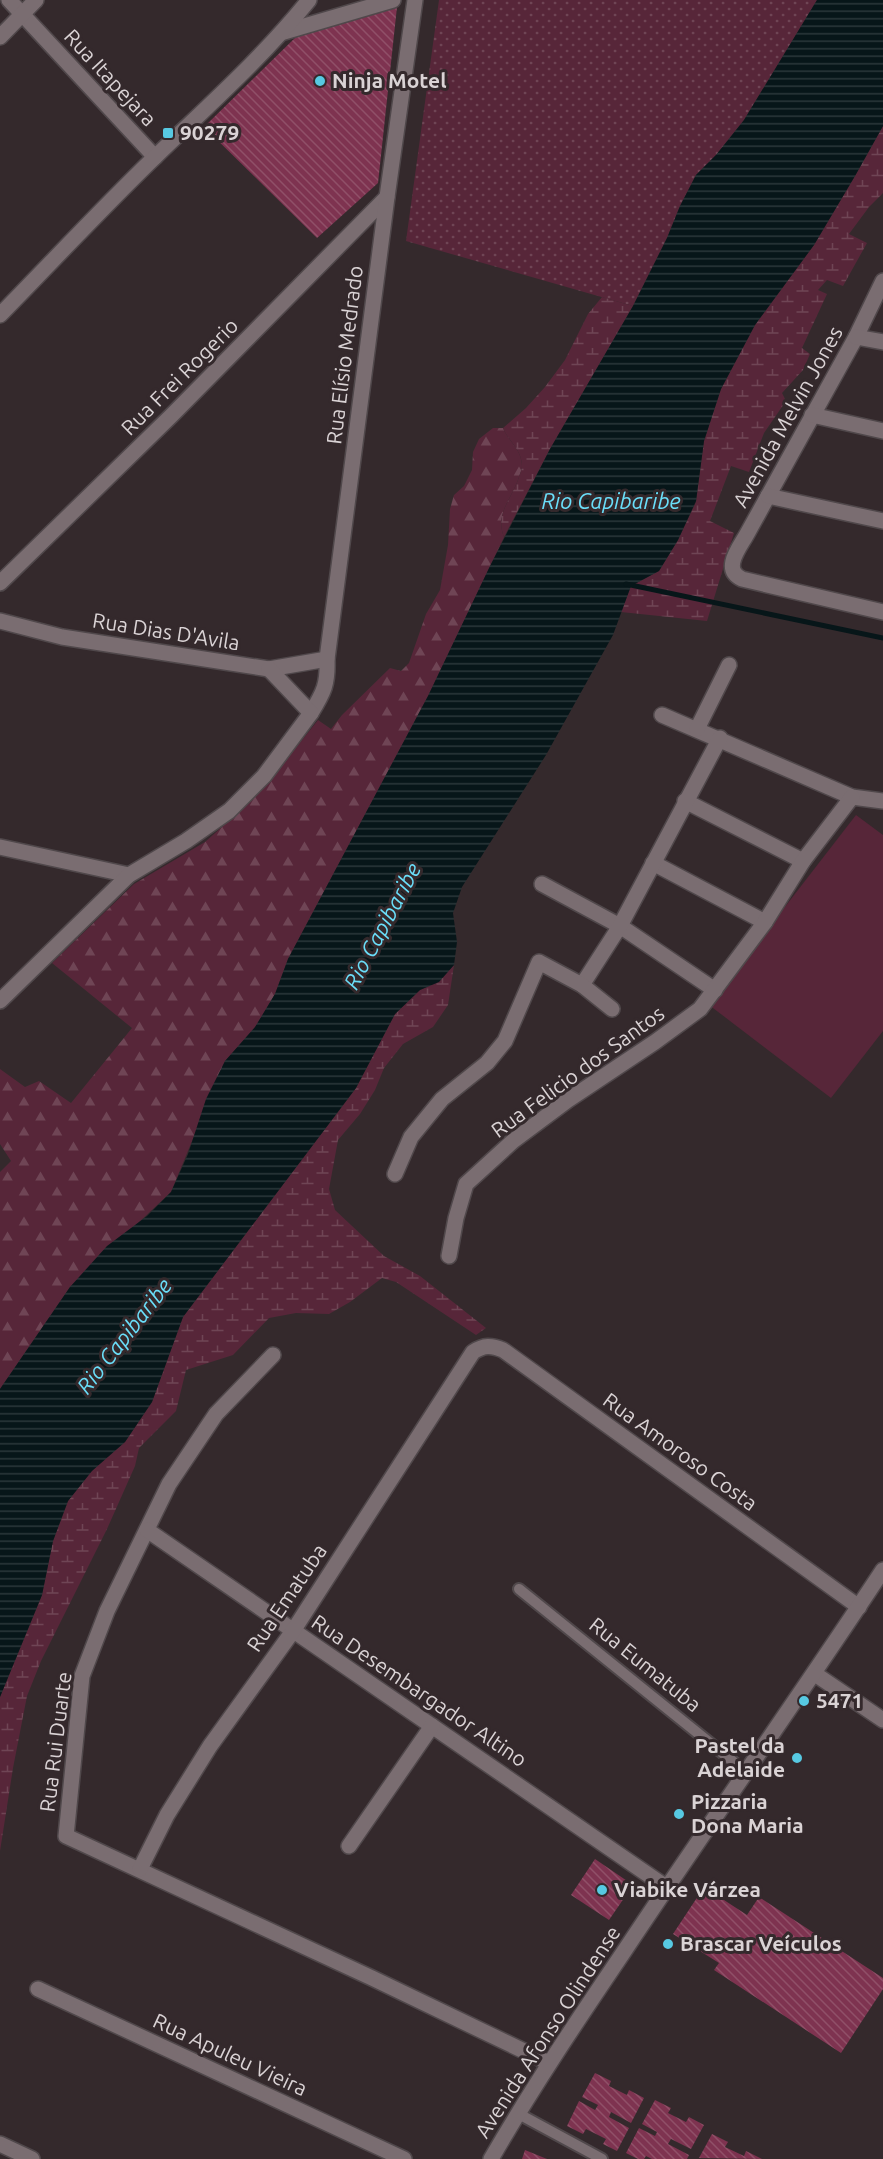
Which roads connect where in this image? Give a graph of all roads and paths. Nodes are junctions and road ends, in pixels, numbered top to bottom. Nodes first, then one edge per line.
1 (9, 0) edge
2 (36, 0) edge
3 (309, 0) edge
4 (393, 0) edge
5 (415, 0) edge
6 (353, 4) edge
7 (22, 14) junction
8 (284, 32) junction
9 (0, 37) edge
10 (155, 157) junction
11 (387, 197) junction
12 (883, 281) edge
13 (0, 315) edge
14 (856, 337) junction
15 (883, 342) edge
16 (812, 415) junction
17 (883, 430) edge
18 (768, 496) junction
19 (883, 521) edge
20 (0, 583) edge
21 (883, 612) edge
22 (0, 621) edge
23 (327, 659) junction
24 (729, 665) dead end
25 (269, 669) junction
26 (311, 713) junction
27 (662, 715) dead end
28 (697, 729) junction
29 (720, 738) junction
30 (852, 797) junction
31 (685, 801) junction
32 (883, 801) edge
33 (0, 847) edge
34 (803, 861) junction
35 (653, 862) junction
36 (129, 875) junction
37 (542, 884) dead end
38 (765, 922) junction
39 (620, 926) junction
40 (582, 986) junction
41 (715, 990) junction
42 (0, 1001) edge
43 (612, 1009) dead end
44 (396, 1174) dead end
45 (449, 1256) dead end
46 (473, 1352) joint
47 (273, 1355) dead end
48 (147, 1530) junction
49 (883, 1570) edge
50 (519, 1589) dead end
51 (859, 1607) junction
52 (293, 1631) junction
53 (815, 1674) junction
54 (883, 1720) edge
55 (432, 1726) junction
56 (746, 1772) junction
57 (349, 1846) dead end
58 (140, 1869) junction
59 (666, 1887) junction
60 (38, 1989) dead end
61 (549, 2063) junction
62 (517, 2114) junction
63 (0, 2144) edge
64 (32, 2159) edge
65 (404, 2159) edge
66 (491, 2159) edge
67 (602, 2159) edge

1 - 7 street, Rua Itapejara
2 - 7 street
3 - 8 street
4 - 6 street
5 - 11 street, Rua Elísio Medrado
6 - 8 street
7 - 9 street
7 - 10 street, Rua Itapejara
8 - 10 street
10 - 13 street
11 - 20 street, Rua Frei Rogerio
11 - 23 street, Rua Elísio Medrado
12 - 14 street, Avenida Melvin Jones
14 - 15 street
14 - 16 street, Avenida Melvin Jones
16 - 17 street
16 - 18 street, Avenida Melvin Jones
18 - 19 street
18 - 21 street, Avenida Melvin Jones
22 - 25 street, Rua Dias D'Avila
23 - 25 street, Rua Dias D'Avila
23 - 26 street, Rua Elísio Medrado
24 - 28 street
25 - 26 street
26 - 36 street, Rua Elísio Medrado
27 - 28 street
28 - 29 street
29 - 30 street
29 - 31 street
30 - 32 street
30 - 34 street, Rua Felicio dos Santos
31 - 34 street
31 - 35 street
33 - 36 street
34 - 38 street, Rua Felicio dos Santos
35 - 38 street
35 - 39 street
36 - 42 street, Rua Elísio Medrado
37 - 39 street
38 - 41 street, Rua Felicio dos Santos
39 - 40 street
39 - 41 street
40 - 43 street, Rua Felicio dos Santos
40 - 44 street, Rua Felicio dos Santos
41 - 45 street, Rua Felicio dos Santos
46 - 51 street, Rua Amoroso Costa
46 - 52 street, Rua Ematuba
47 - 48 street, Rua Rui Duarte
48 - 52 street, Rua Desembargador Altino
48 - 58 street, Rua Rui Duarte
49 - 51 street, Avenida Afonso Olindense
50 - 56 lane, Rua Eumatuba
51 - 53 street, Avenida Afonso Olindense
52 - 55 street, Rua Desembargador Altino
52 - 58 street, Rua Ematuba
53 - 54 street
53 - 56 street, Avenida Afonso Olindense
55 - 57 street
55 - 59 street, Rua Desembargador Altino
56 - 59 street, Avenida Afonso Olindense
58 - 61 street, Rua Rui Duarte
59 - 61 street, Avenida Afonso Olindense
60 - 65 street, Rua Apuleu Vieira
61 - 62 street, Avenida Afonso Olindense
62 - 66 street, Avenida Afonso Olindense
62 - 67 lane
63 - 64 street

